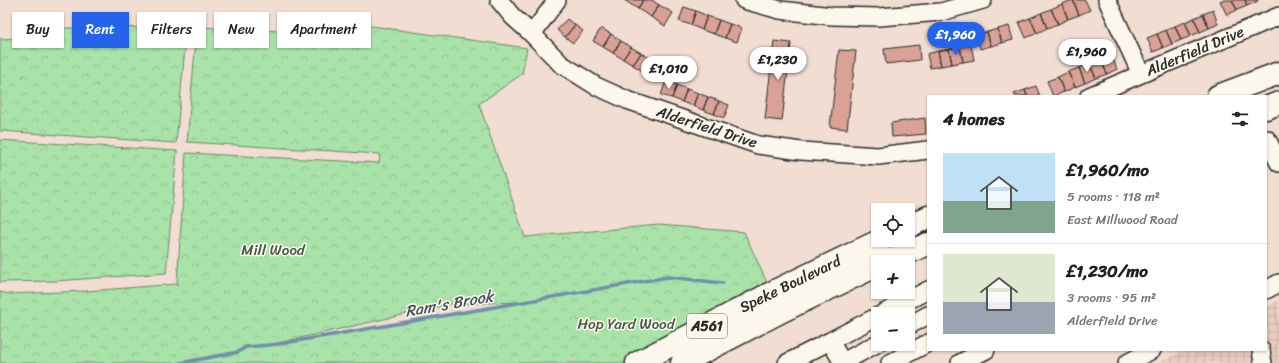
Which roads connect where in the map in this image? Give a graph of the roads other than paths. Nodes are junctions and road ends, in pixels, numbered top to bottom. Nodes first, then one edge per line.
1 (498, 0) edge
2 (558, 0) edge
3 (744, 0) edge
4 (983, 0) edge
5 (1108, 0) edge
6 (816, 7) edge
7 (1279, 16) edge
8 (532, 34) junction
9 (1279, 73) edge
10 (1141, 74) junction
11 (1091, 95) edge
12 (1221, 95) edge
13 (1279, 103) edge
14 (1267, 108) edge
15 (1267, 139) edge
16 (927, 150) edge
17 (1279, 163) edge
18 (927, 218) edge
19 (915, 224) edge
20 (927, 244) edge
21 (871, 245) edge
22 (902, 255) edge
23 (871, 268) edge
24 (1279, 283) edge
25 (1267, 289) edge
26 (927, 291) edge
27 (895, 307) edge
28 (927, 316) edge
29 (871, 320) edge
30 (915, 322) edge
31 (830, 341) junction
32 (927, 343) edge
33 (871, 347) edge
34 (984, 351) edge
35 (987, 351) edge
36 (1150, 351) edge
37 (1261, 351) edge
38 (637, 363) edge
39 (682, 363) edge
40 (787, 363) edge
41 (843, 363) edge
42 (890, 363) edge
43 (960, 363) edge
44 (994, 363) edge
45 (1127, 363) edge
46 (1262, 363) edge

1 - 8 street, Alderfield Drive
2 - 8 street
3 - 6 street
4 - 6 street
5 - 10 street
7 - 10 street, Alderfield Drive
8 - 16 street, Alderfield Drive
9 - 12 highway
10 - 11 street, Alderfield Drive
13 - 14 highway
15 - 17 street
18 - 19 highway
20 - 22 highway
21 - 38 highway, Speke Boulevard / A561
23 - 39 highway, Speke Boulevard / A561
24 - 25 street
26 - 27 street
28 - 30 street
29 - 31 street
31 - 40 street
31 - 41 street
32 - 42 street
33 - 41 street
34 - 43 street
35 - 44 street
36 - 45 street
37 - 46 street

